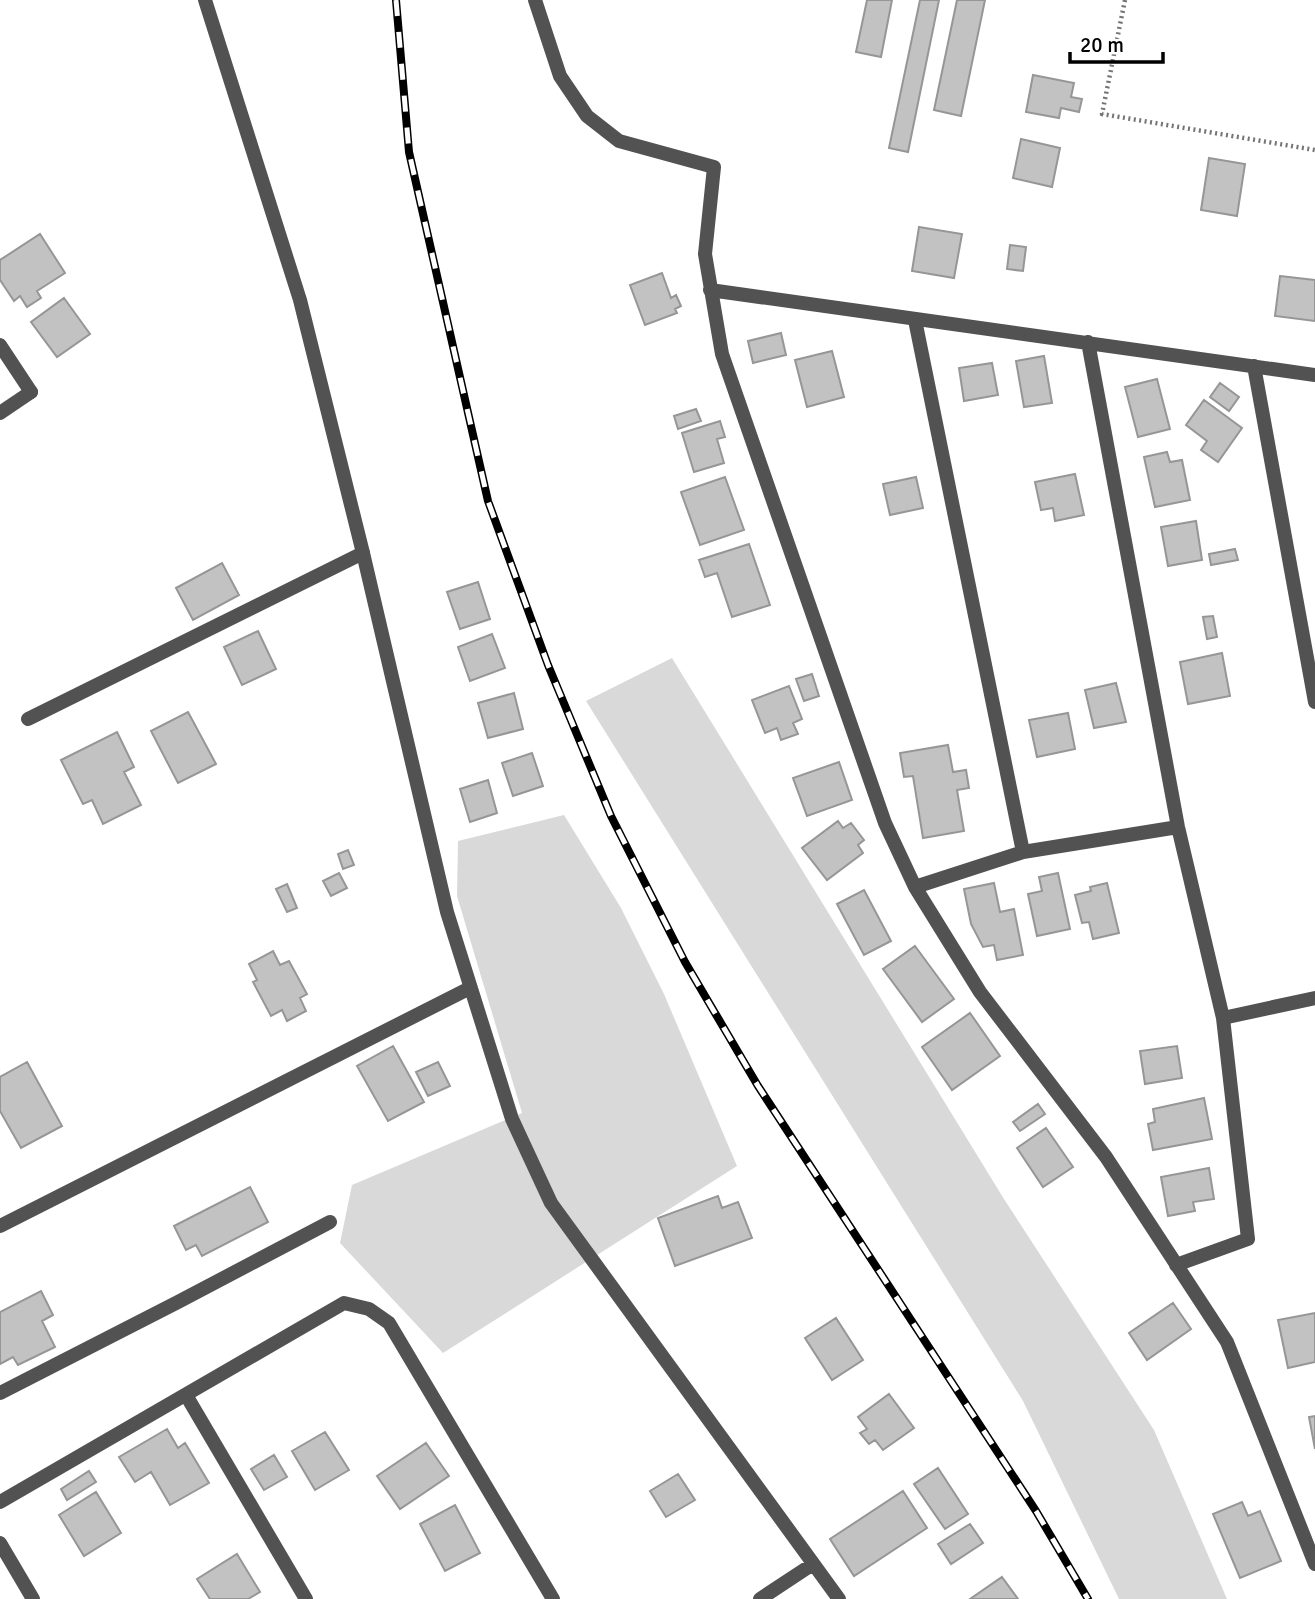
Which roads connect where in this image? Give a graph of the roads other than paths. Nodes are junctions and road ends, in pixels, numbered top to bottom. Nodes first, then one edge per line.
1 (205, 0) edge
2 (535, 0) edge
3 (710, 290) junction
4 (915, 320) junction
5 (1088, 342) junction
6 (0, 345) edge
7 (1254, 366) junction
8 (1315, 375) edge
9 (0, 413) edge
10 (363, 553) junction
11 (1315, 702) edge
12 (28, 719) dead end
13 (1178, 827) junction
14 (1023, 852) junction
15 (915, 887) junction
16 (470, 988) junction
17 (1315, 998) edge
18 (1223, 1018) junction
19 (330, 1222) dead end
20 (0, 1226) edge
21 (1176, 1265) junction
22 (0, 1393) edge
23 (186, 1395) junction
24 (0, 1502) edge
25 (0, 1543) edge
26 (1314, 1560) edge
27 (813, 1564) junction
28 (33, 1599) edge
29 (306, 1599) edge
30 (553, 1599) edge
31 (760, 1599) edge
32 (839, 1599) edge

1 - 10 street
2 - 3 street
3 - 4 street
3 - 15 street
4 - 5 street
4 - 14 street
5 - 7 street
5 - 13 street
6 - 9 street
7 - 8 street
7 - 11 street
10 - 12 street
10 - 16 street
13 - 14 street
13 - 18 street
14 - 15 street
15 - 21 street
16 - 20 street
16 - 27 street
17 - 18 street
18 - 21 street
19 - 22 street
21 - 26 street
23 - 24 street
23 - 29 street
23 - 30 street
25 - 28 street
27 - 31 street
27 - 32 street

